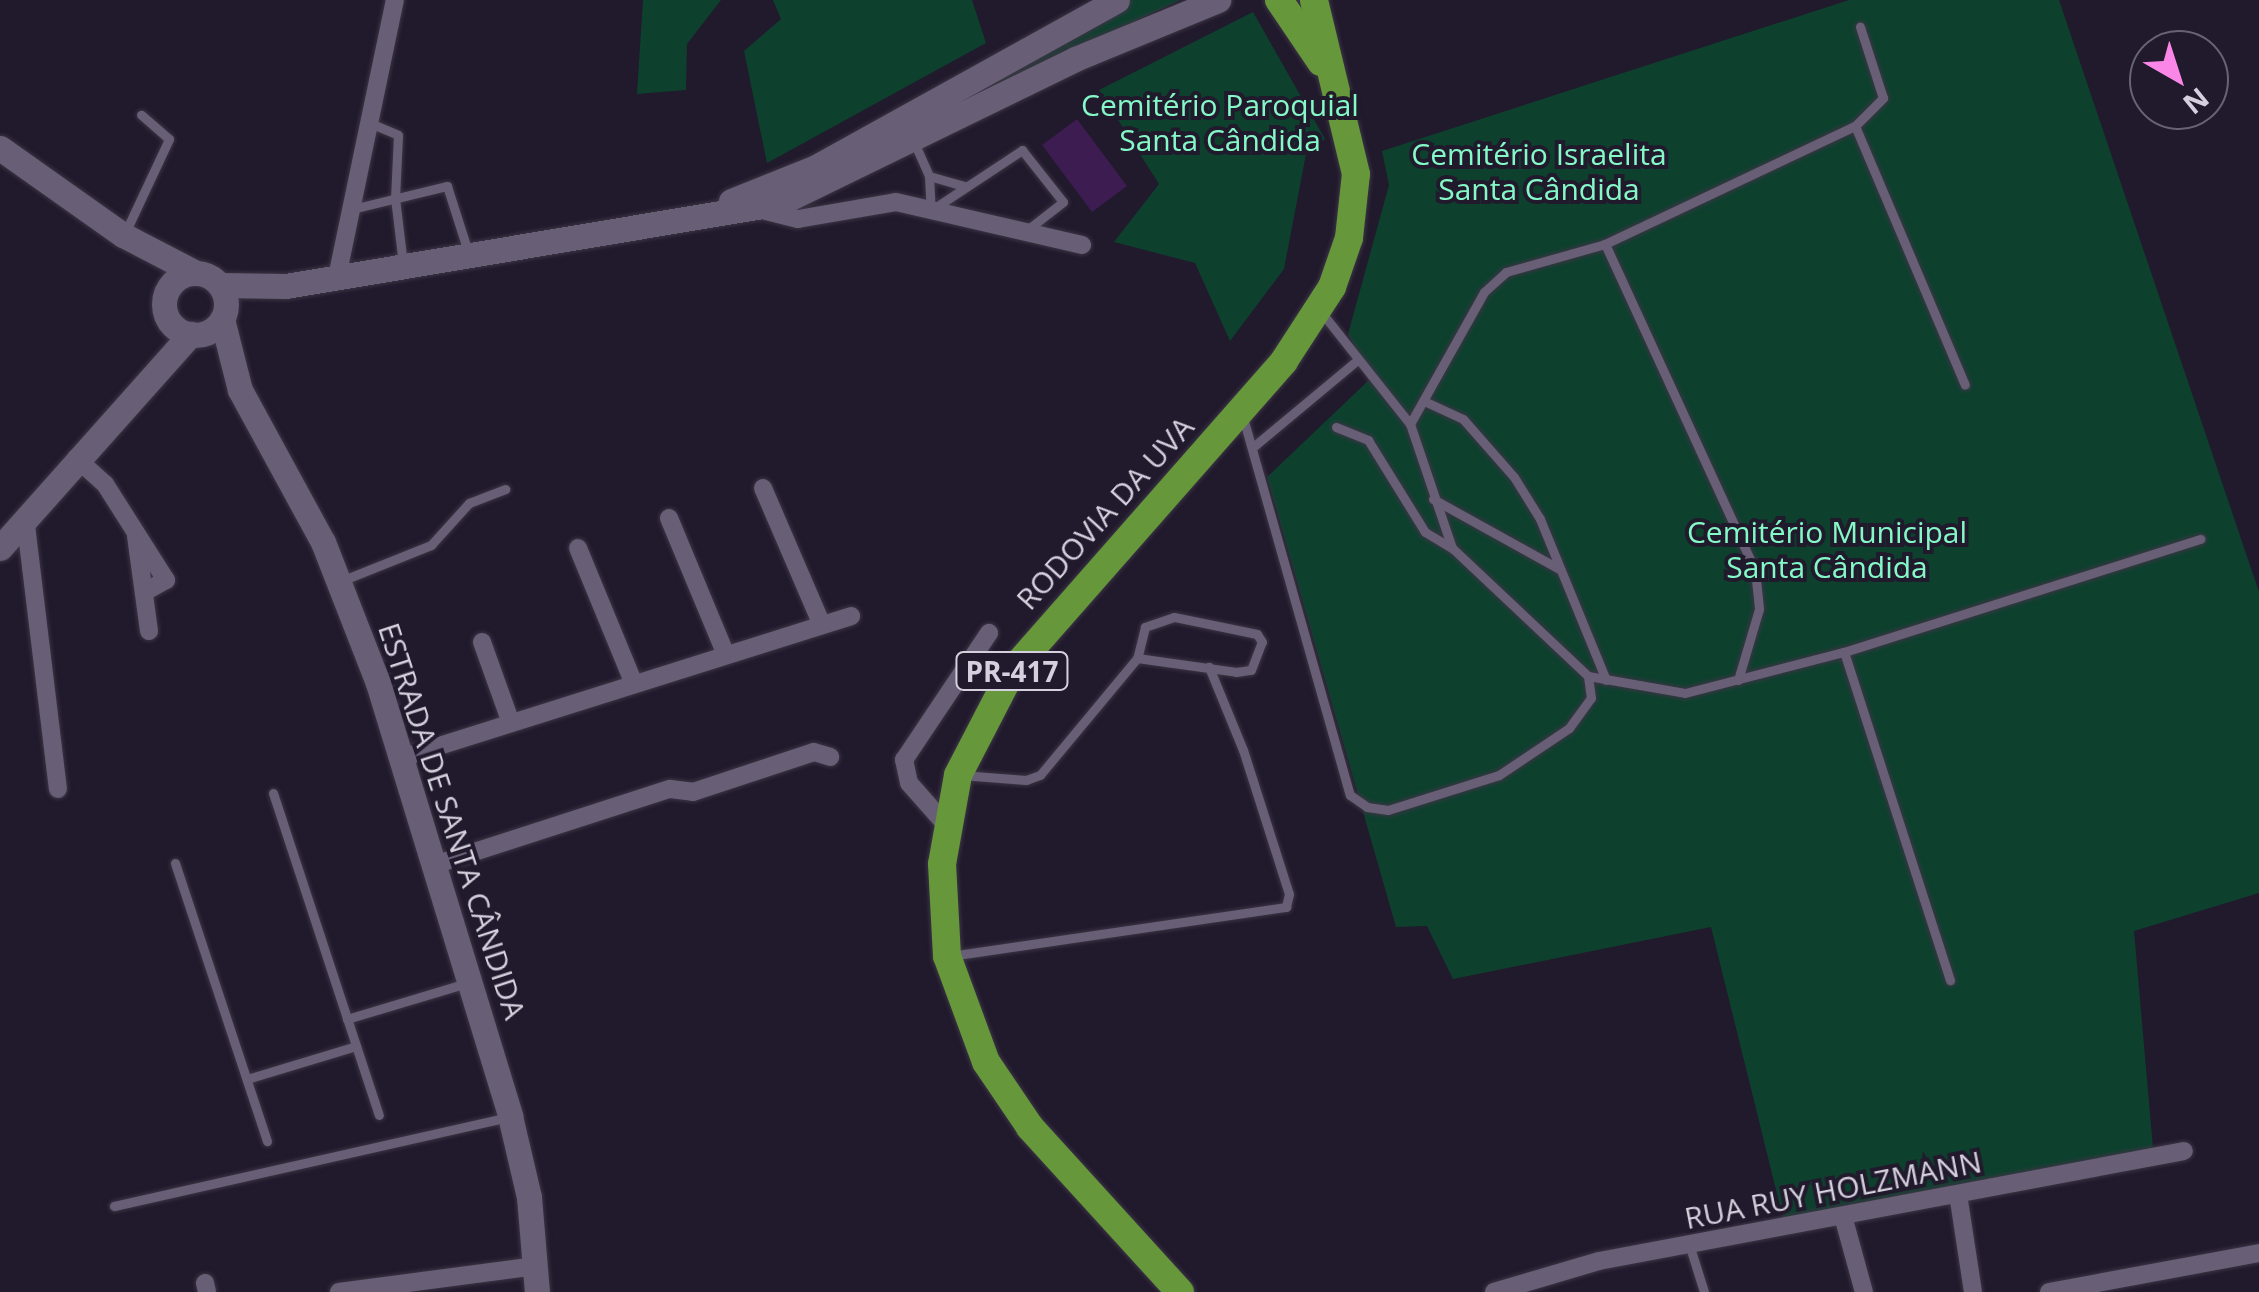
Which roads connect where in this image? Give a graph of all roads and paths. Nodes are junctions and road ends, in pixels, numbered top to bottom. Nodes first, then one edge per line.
1 (396, 0) edge
2 (1116, 0) edge
3 (1218, 0) edge
4 (1279, 0) edge
5 (1314, 0) edge
6 (1860, 27) dead end
7 (998, 68) junction
8 (1333, 80) junction
9 (141, 114) dead end
10 (370, 124) junction
11 (1855, 126) junction
12 (914, 142) junction
13 (0, 148) edge
14 (929, 176) junction
15 (968, 186) junction
16 (396, 198) junction
17 (352, 209) junction
18 (758, 209) junction
19 (931, 210) junction
20 (672, 220) junction
21 (1025, 232) junction
22 (123, 236) junction
23 (1604, 244) junction
24 (1082, 246) dead end
25 (468, 255) junction
26 (403, 266) junction
27 (196, 273) junction
28 (338, 277) junction
29 (220, 285) junction
30 (286, 286) junction
31 (166, 310) junction
32 (1320, 311) junction
33 (224, 315) junction
34 (190, 334) junction
35 (1355, 362) junction
36 (1964, 386) dead end
37 (240, 390) junction
38 (1424, 401) junction
39 (122, 405) junction
40 (1241, 410) junction
41 (1410, 424) junction
42 (1336, 428) dead end
43 (1253, 447) junction
44 (76, 458) junction
45 (763, 488) dead end
46 (504, 489) dead end
47 (1433, 499) junction
48 (25, 517) junction
49 (669, 518) dead end
50 (2200, 538) dead end
51 (0, 548) edge
52 (578, 548) dead end
53 (1452, 548) junction
54 (1561, 570) junction
55 (339, 582) junction
56 (851, 616) dead end
57 (822, 625) junction
58 (149, 631) dead end
59 (988, 633) dead end
60 (482, 642) dead end
61 (1844, 652) junction
62 (726, 655) junction
63 (1137, 658) junction
64 (1209, 667) junction
65 (1588, 676) junction
66 (1606, 680) junction
67 (1738, 680) junction
68 (634, 684) junction
69 (511, 723) junction
70 (830, 756) dead end
71 (401, 758) junction
72 (958, 775) junction
73 (58, 790) dead end
74 (273, 792) dead end
75 (946, 826) junction
76 (176, 863) dead end
77 (434, 865) junction
78 (947, 956) junction
79 (1950, 980) dead end
80 (470, 982) junction
81 (347, 1019) junction
82 (356, 1046) junction
83 (247, 1079) junction
84 (380, 1115) dead end
85 (510, 1116) junction
86 (267, 1141) dead end
87 (2184, 1151) dead end
88 (1958, 1194) junction
89 (114, 1206) dead end
90 (1844, 1216) junction
91 (1689, 1244) junction
92 (2259, 1253) edge
93 (537, 1279) edge
94 (1179, 1288) edge
95 (338, 1292) edge
96 (1494, 1292) edge
97 (1704, 1292) edge
98 (1864, 1292) edge
99 (1973, 1292) edge
100 (2049, 1292) edge

1 - 10 street
2 - 7 main road
3 - 12 main road
4 - 8 highway, RODOVIA DA UVA / PR-417
5 - 8 highway, RODOVIA DA UVA / PR-417
6 - 11 lane
7 - 12 main road
7 - 20 main road
8 - 32 highway, RODOVIA DA UVA / PR-417
9 - 22 lane
10 - 16 lane
10 - 17 street
11 - 23 lane
11 - 36 lane
12 - 14 lane
12 - 18 main road
13 - 22 main road
14 - 15 lane
14 - 19 lane
15 - 19 lane
15 - 21 lane
16 - 17 lane
16 - 25 lane
16 - 26 lane
17 - 28 street
18 - 19 street
18 - 20 main road
19 - 21 street
20 - 25 main road
21 - 24 street
22 - 27 main road
22 - 31 main road
23 - 38 lane
23 - 67 lane
25 - 26 main road
26 - 28 main road
27 - 29 main road
27 - 31 main road
28 - 30 main road
29 - 30 main road
29 - 33 main road
30 - 33 main road
31 - 34 main road
31 - 39 main road
32 - 35 lane
32 - 40 highway, RODOVIA DA UVA / PR-417
33 - 34 main road
33 - 37 main road, ESTRADA DE SANTA CÂNDIDA
34 - 37 main road, ESTRADA DE SANTA CÂNDIDA
34 - 39 main road
35 - 41 lane
35 - 43 lane
37 - 55 main road, ESTRADA DE SANTA CÂNDIDA
38 - 41 lane
38 - 54 lane
39 - 44 main road
40 - 43 lane
40 - 72 highway, RODOVIA DA UVA / PR-417
41 - 47 lane
42 - 53 lane
43 - 65 lane
44 - 48 main road
44 - 58 street
45 - 57 street
46 - 55 lane
47 - 53 lane
47 - 54 lane
48 - 51 main road
48 - 73 street
49 - 62 street
50 - 61 lane
52 - 68 street
53 - 65 lane
54 - 66 lane
55 - 71 main road, ESTRADA DE SANTA CÂNDIDA
56 - 57 street
57 - 62 street
59 - 75 street
60 - 69 street
61 - 67 lane
61 - 79 lane
62 - 68 street
63 - 64 lane
63 - 64 lane
63 - 72 lane
64 - 78 lane
65 - 66 lane
66 - 67 lane
68 - 69 street
69 - 71 street
70 - 77 street
71 - 77 main road, ESTRADA DE SANTA CÂNDIDA
72 - 75 highway, RODOVIA DA UVA / PR-417
74 - 81 lane
75 - 78 highway, RODOVIA DA UVA / PR-417
76 - 83 lane
77 - 80 main road, ESTRADA DE SANTA CÂNDIDA
78 - 94 highway, RODOVIA DA UVA / PR-417
80 - 81 lane
80 - 85 main road, ESTRADA DE SANTA CÂNDIDA
81 - 82 lane
82 - 83 lane
82 - 84 lane
83 - 86 lane
85 - 89 lane
85 - 93 main road, ESTRADA DE SANTA CÂNDIDA
87 - 88 street, RUA RUY HOLZMANN
88 - 90 street, RUA RUY HOLZMANN
88 - 99 street
90 - 91 street, RUA RUY HOLZMANN
90 - 98 street
91 - 96 street, RUA RUY HOLZMANN
91 - 97 lane
92 - 100 street
93 - 95 street

